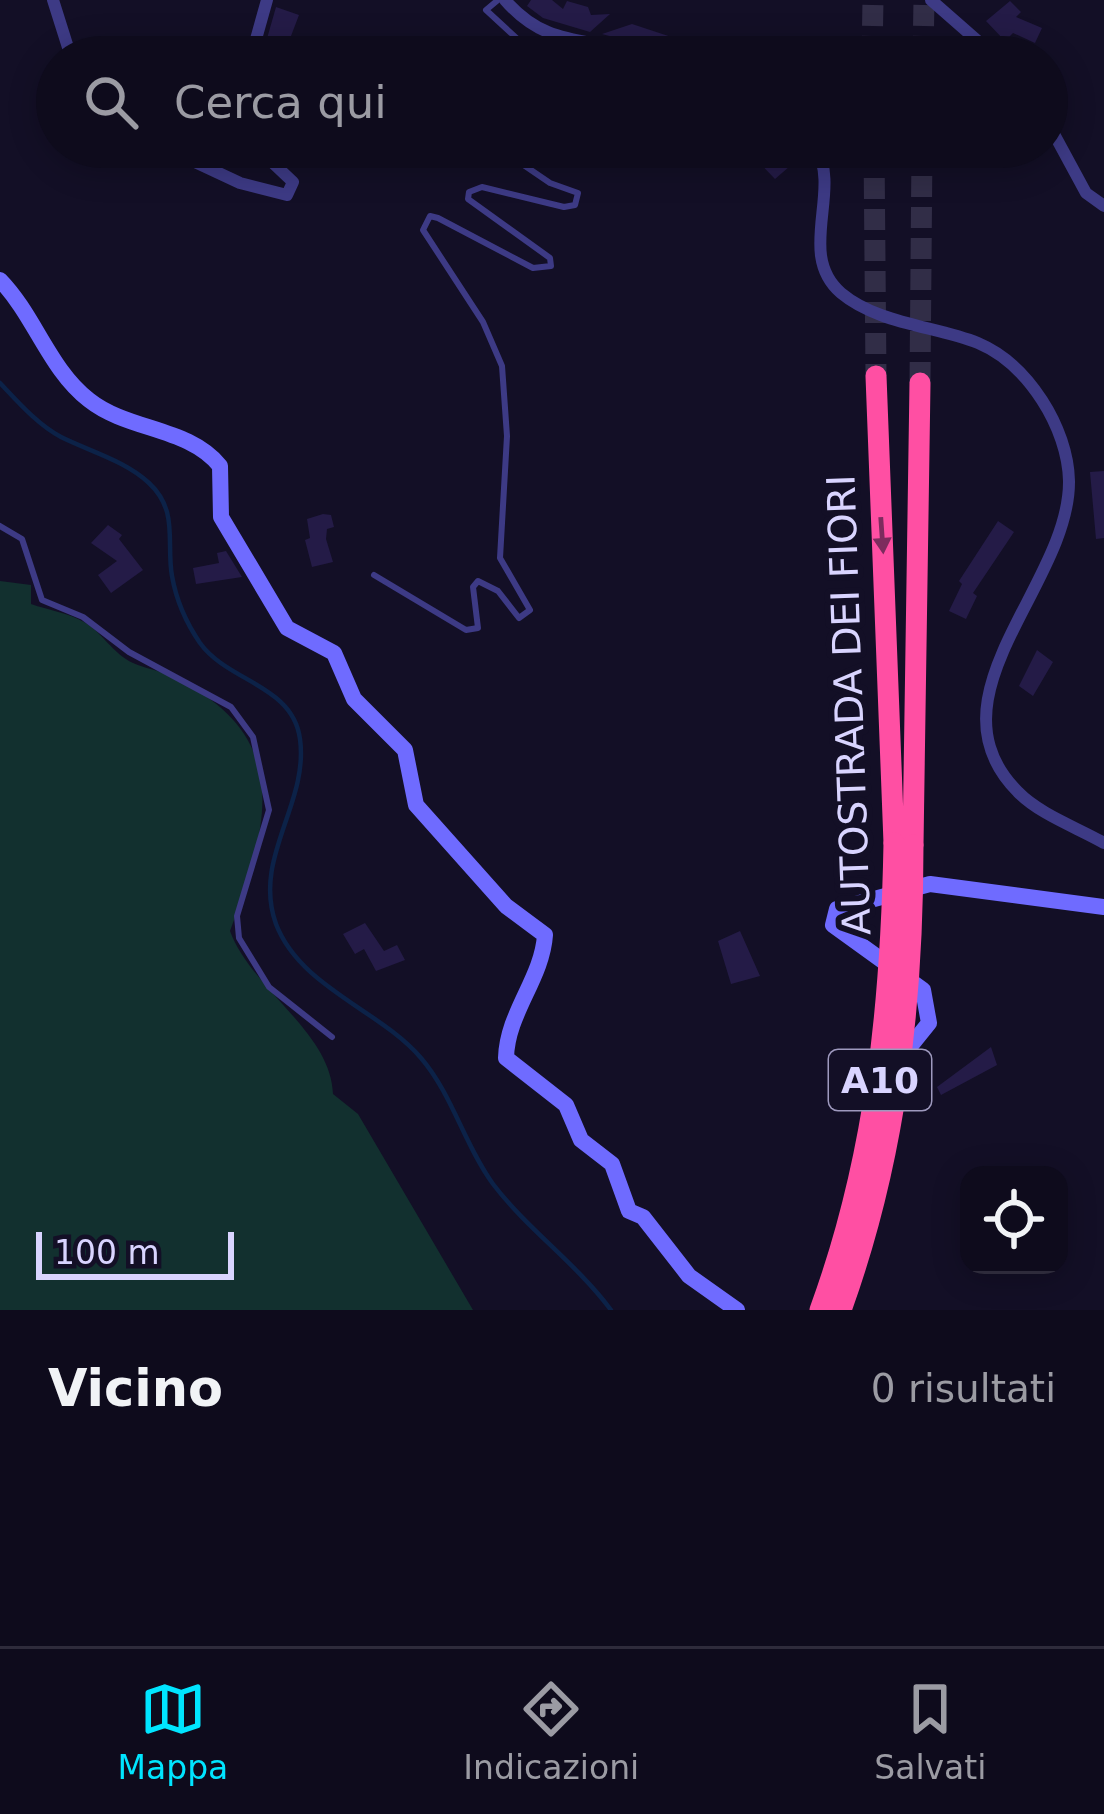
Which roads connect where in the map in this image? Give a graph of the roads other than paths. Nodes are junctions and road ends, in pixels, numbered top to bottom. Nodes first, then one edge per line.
1 (52, 0) edge
2 (267, 0) edge
3 (501, 0) edge
4 (931, 0) edge
5 (64, 36) edge
6 (256, 36) edge
7 (514, 36) edge
8 (548, 36) edge
9 (972, 36) edge
10 (1068, 154) edge
11 (207, 168) edge
12 (278, 168) edge
13 (528, 168) edge
14 (823, 168) edge
15 (1104, 206) edge
16 (0, 280) edge
17 (876, 376) tunnel mouth
18 (920, 383) tunnel mouth
19 (0, 526) edge
20 (374, 575) dead end
21 (1104, 843) edge
22 (904, 844) junction
23 (1104, 907) edge
24 (332, 1037) dead end
25 (736, 1310) edge
26 (810, 1310) edge
27 (820, 1310) edge
28 (841, 1310) edge

1 - 5 street
2 - 6 street
3 - 7 lane
3 - 8 street
4 - 9 street
10 - 15 street
11 - 12 street
13 - 20 lane
14 - 21 street
16 - 25 street
17 -> 22 highway, AUTOSTRADA DEI FIORI / A10
18 - 22 highway, AUTOSTRADA DEI FIORI / A10
19 - 24 lane
22 - 27 highway, AUTOSTRADA DEI FIORI / A10, bridge
22 - 28 highway, AUTOSTRADA DEI FIORI / A10, bridge
23 - 26 street

